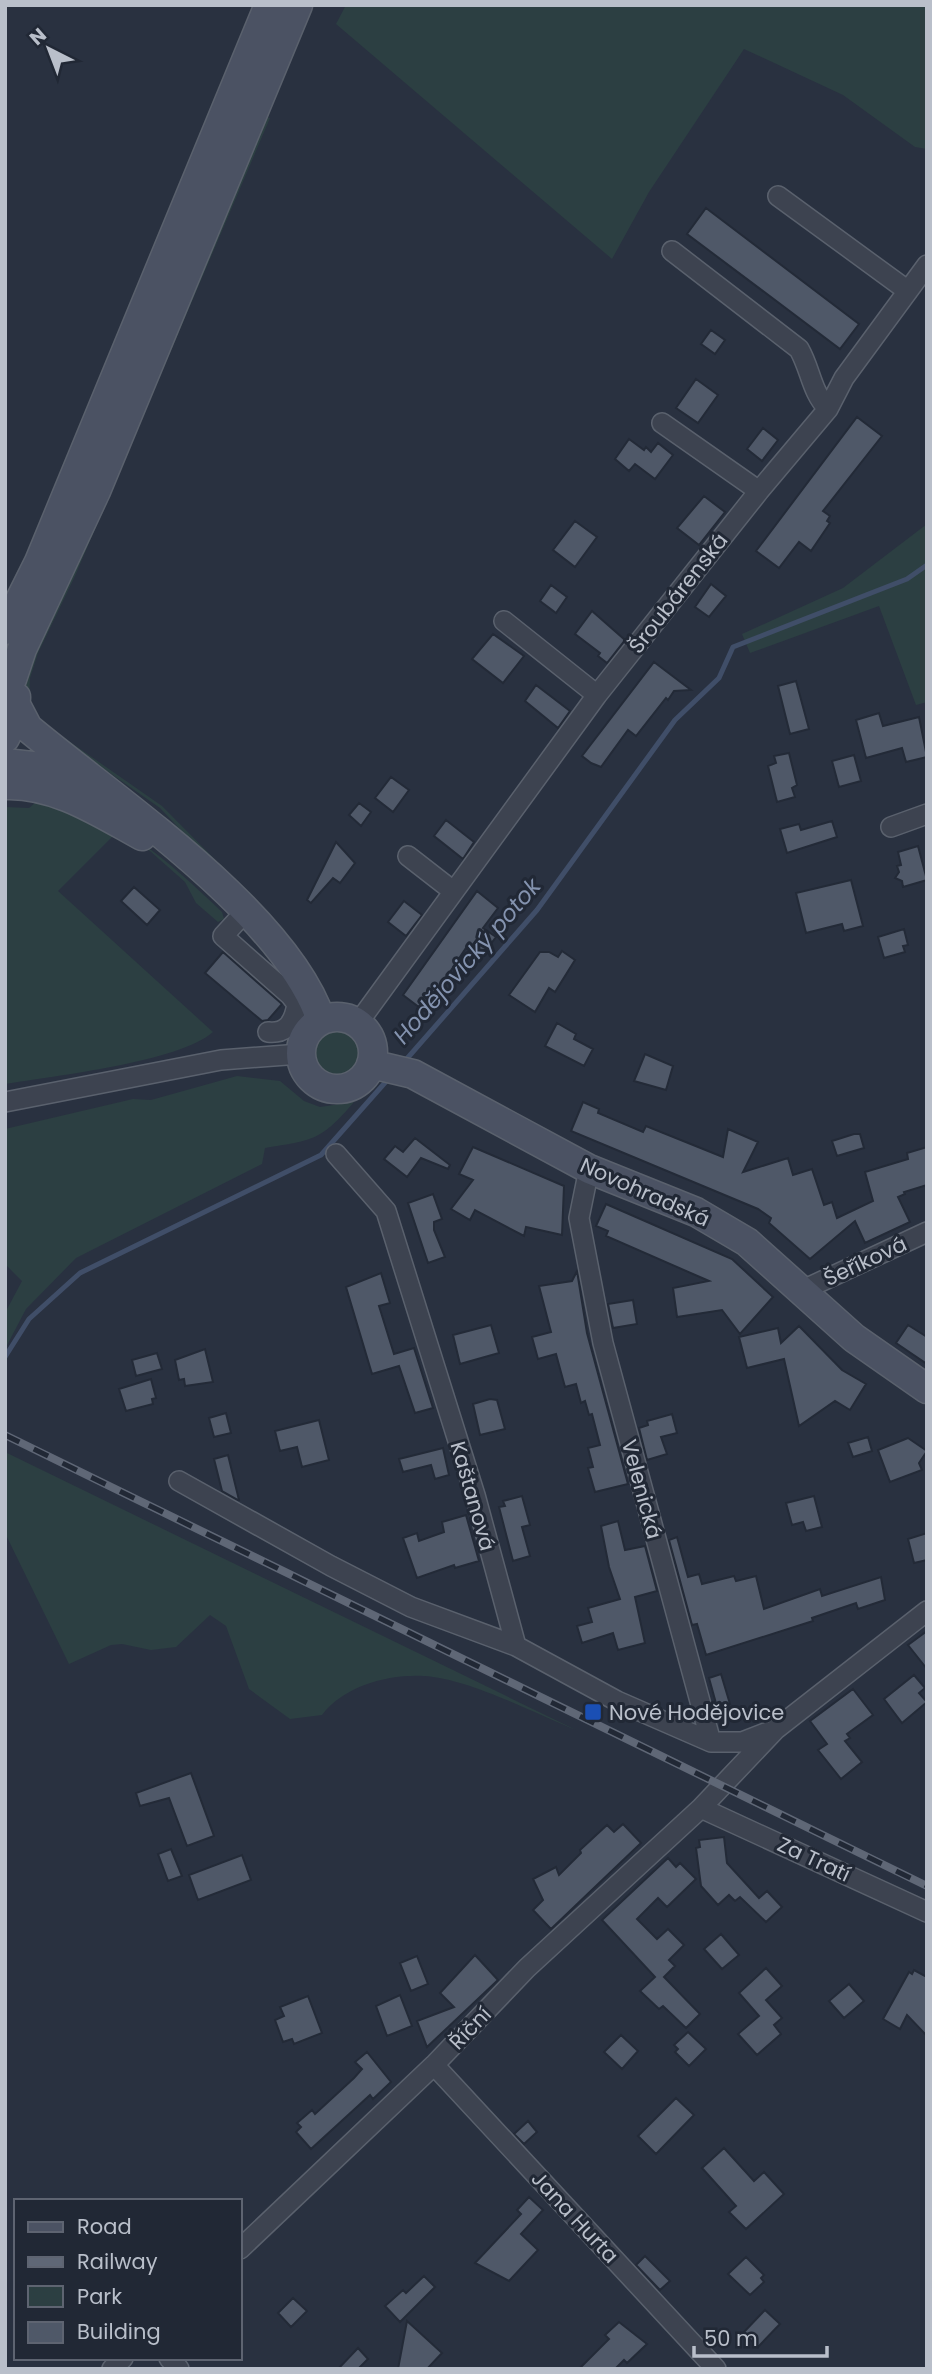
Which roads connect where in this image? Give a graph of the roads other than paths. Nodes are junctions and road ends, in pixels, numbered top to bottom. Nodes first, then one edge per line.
1 (269, 5) edge
2 (298, 5) edge
3 (778, 196) dead end
4 (672, 251) dead end
5 (927, 265) edge
6 (908, 291) junction
7 (828, 410) junction
8 (662, 422) dead end
9 (70, 481) junction
10 (759, 491) junction
11 (5, 590) edge
12 (504, 621) dead end
13 (5, 630) edge
14 (9, 672) edge
15 (597, 695) junction
16 (10, 723) edge
17 (5, 763) edge
18 (5, 785) edge
19 (121, 803) junction
20 (927, 814) edge
21 (891, 827) dead end
22 (408, 856) dead end
23 (201, 868) junction
24 (453, 891) junction
25 (298, 988) junction
26 (321, 1020) junction
27 (358, 1023) junction
28 (268, 1032) dead end
29 (300, 1054) junction
30 (391, 1068) junction
31 (5, 1102) edge
32 (336, 1154) dead end
33 (589, 1169) junction
34 (927, 1232) edge
35 (803, 1290) junction
36 (927, 1388) edge
37 (179, 1480) dead end
38 (927, 1611) edge
39 (516, 1646) junction
40 (776, 1729) junction
41 (711, 1742) junction
42 (701, 1808) junction
43 (927, 1912) edge
44 (433, 2065) junction
45 (242, 2247) edge
46 (716, 2369) edge

1 - 9 main road
2 - 14 main road
3 - 6 street
4 - 7 street
5 - 6 street, Šroubárenská
6 - 7 street, Šroubárenská
7 - 10 street, Šroubárenská
8 - 10 street
9 - 11 main road
9 - 13 main road
10 - 15 street, Šroubárenská
12 - 15 street
14 - 16 main road
15 - 24 street, Šroubárenská
16 - 19 main road
17 - 19 main road
18 - 23 main road
19 - 23 main road
20 - 21 street
22 - 24 street
23 - 25 main road
24 - 27 street, Šroubárenská
25 - 26 main road
25 - 28 street
26 - 27 main road
26 - 29 main road
27 - 30 main road
29 - 30 main road
29 - 31 street
30 - 33 main road, Novohradská
32 - 39 street, Kaštanová
33 - 35 main road, Novohradská
33 - 41 street, Velenická
34 - 35 street, Šeříková
35 - 36 main road, Novohradská
37 - 39 street
38 - 40 street
39 - 41 street
40 - 41 street
40 - 42 street, Říční
42 - 43 street, Za Tratí
42 - 44 street, Říční
44 - 45 street, Říční
44 - 46 street, Jana Hurta

